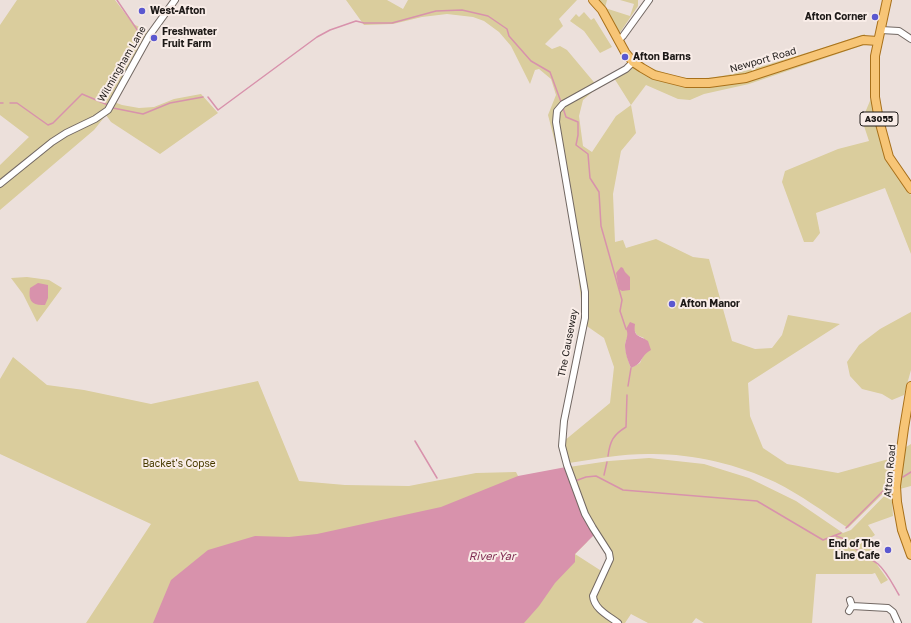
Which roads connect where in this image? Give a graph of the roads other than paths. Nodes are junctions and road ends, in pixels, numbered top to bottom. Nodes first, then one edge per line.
1 (175, 0) edge
2 (593, 0) edge
3 (648, 0) edge
4 (887, 0) edge
5 (880, 30) junction
6 (911, 39) edge
7 (618, 40) junction
8 (878, 41) junction
9 (634, 62) junction
10 (0, 184) edge
11 (911, 189) edge
12 (911, 386) edge
13 (911, 555) edge
14 (850, 600) dead end
15 (618, 623) edge
16 (898, 623) edge

1 - 10 street, Wilmingham Lane
2 - 7 main road, Newport Road
3 - 7 street
4 - 5 main road, A3055
5 - 6 street
5 - 8 main road, A3055
7 - 9 main road, Newport Road
8 - 9 main road, Newport Road
8 - 11 main road, A3055
9 - 15 street, The Causeway
12 - 13 main road, Afton Road
14 - 16 street

